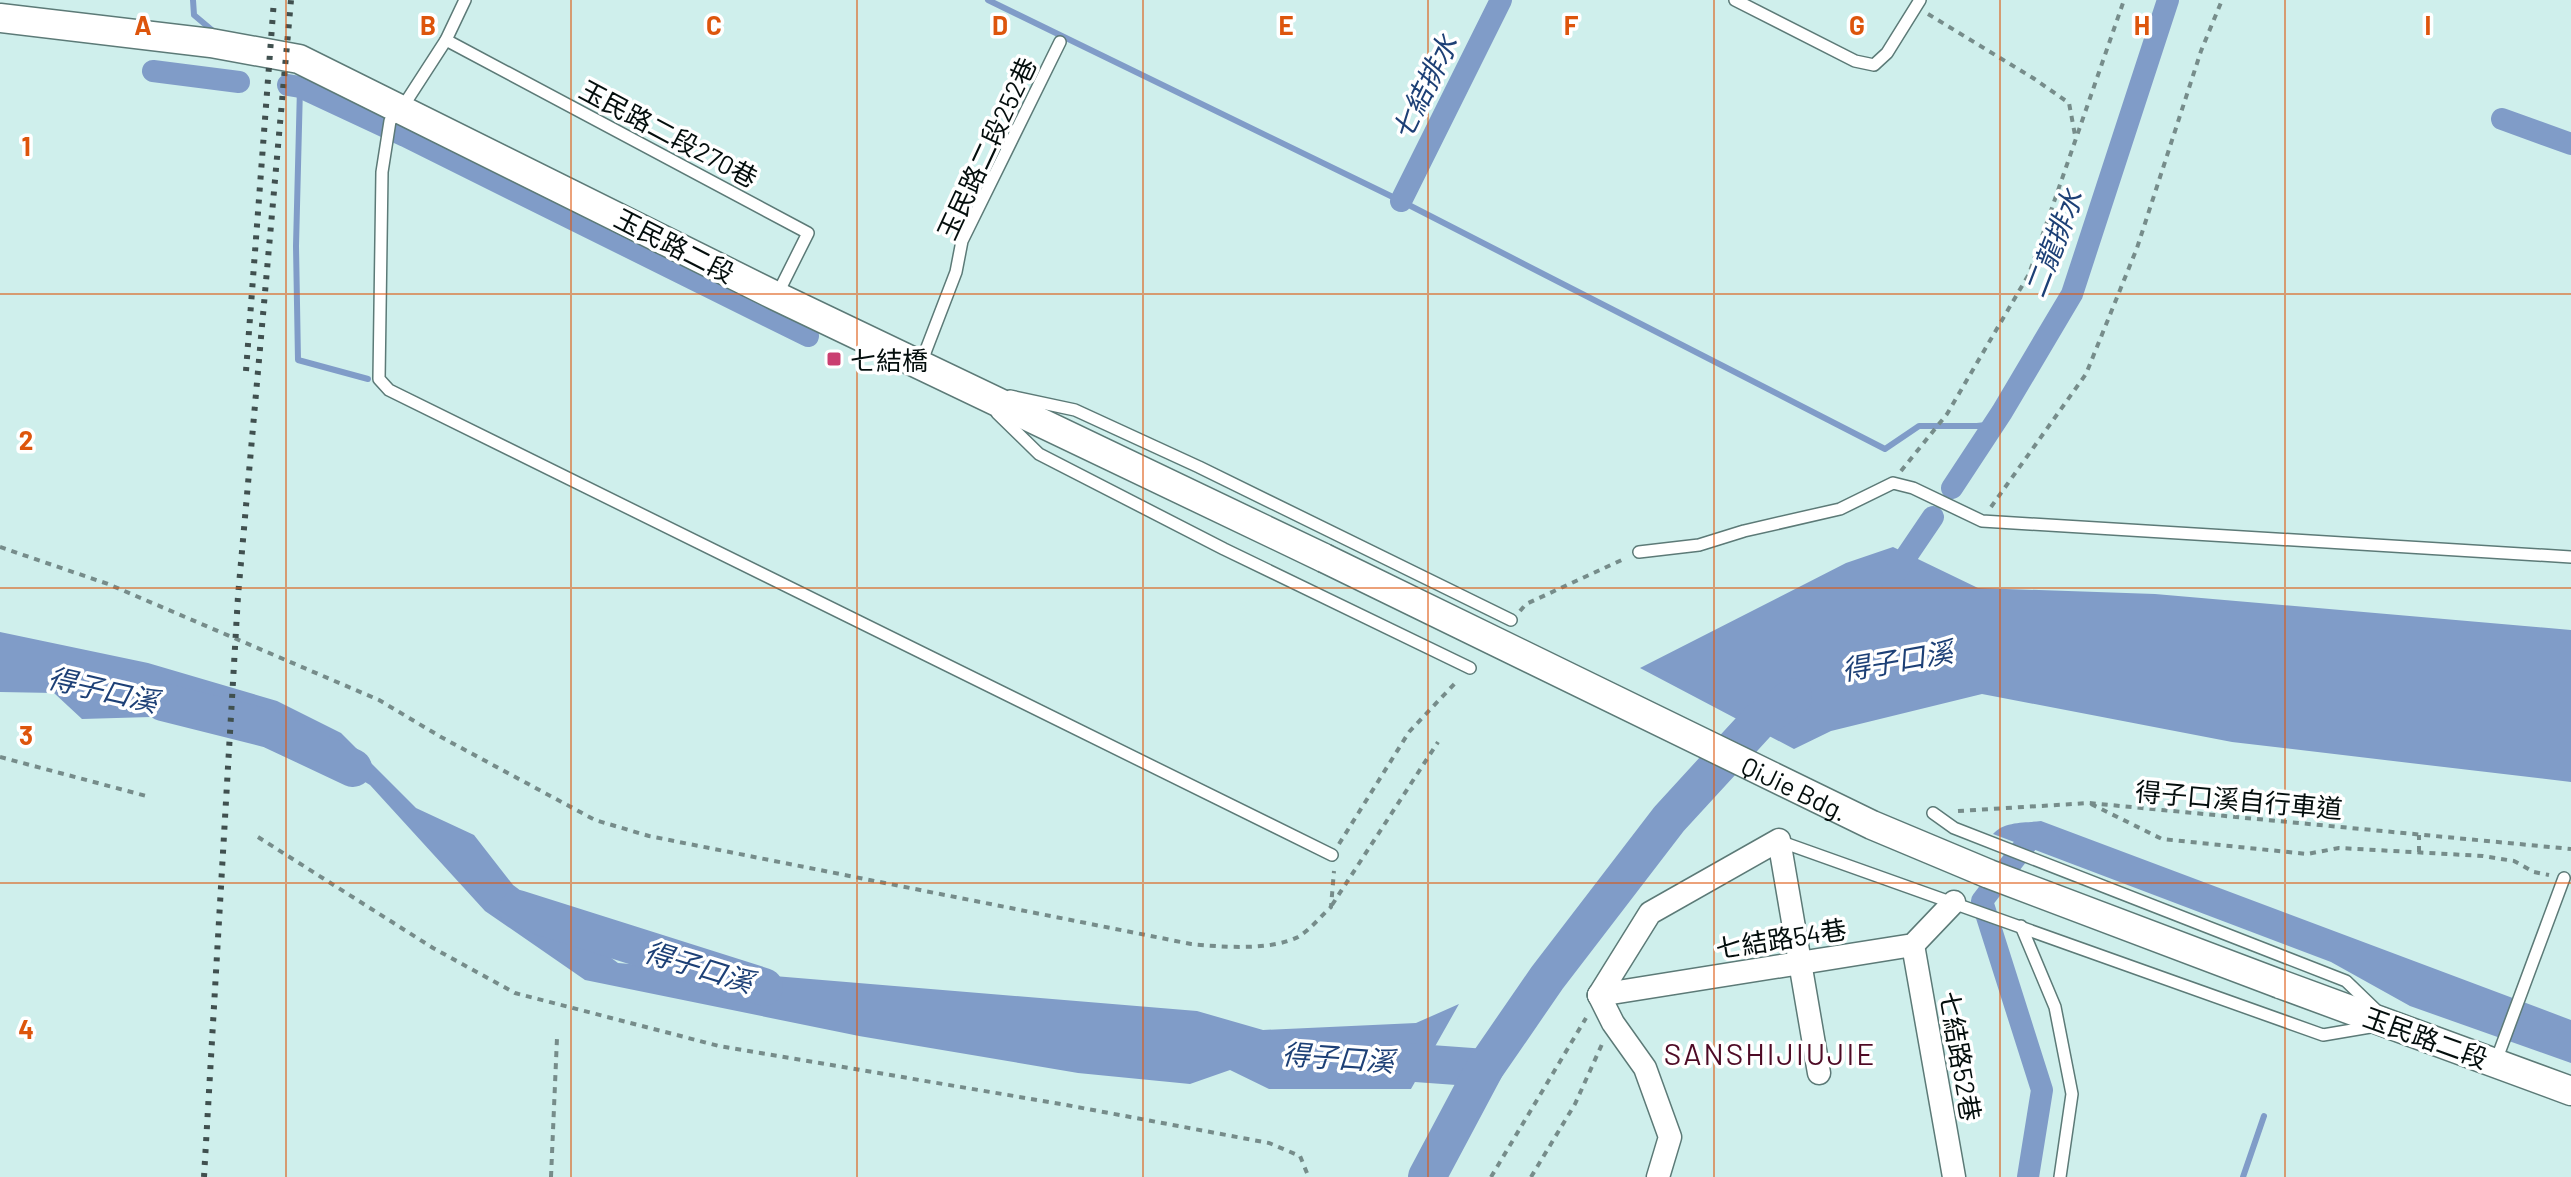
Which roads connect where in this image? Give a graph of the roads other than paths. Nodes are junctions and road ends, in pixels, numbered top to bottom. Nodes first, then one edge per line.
1 (465, 0) edge
2 (1735, 0) edge
3 (1918, 3) edge
4 (0, 18) edge
5 (446, 40) junction
6 (1060, 42) dead end
7 (402, 108) junction
8 (776, 296) junction
9 (921, 364) junction
10 (971, 387) junction
11 (1639, 552) dead end
12 (2571, 557) edge
13 (1324, 558) joint
14 (1511, 620) dead end
15 (1470, 668) dead end
16 (1933, 813) road end
17 (1779, 840) junction
18 (1332, 855) road end
19 (2564, 878) road end
20 (1954, 902) junction
21 (2021, 926) junction
22 (1913, 945) junction
23 (1799, 964) junction
24 (2280, 984) joint
25 (1599, 995) junction
26 (2390, 1024) junction
27 (2495, 1063) junction
28 (1819, 1073) dead end
29 (2571, 1091) edge
30 (1658, 1177) edge
31 (1954, 1177) edge
32 (2060, 1177) edge

1 - 5 lane
2 - 3 lane
4 - 7 street, 玉民路二段
5 - 7 lane
5 - 8 lane, 玉民路二段270巷
6 - 9 lane, 玉民路二段252巷
7 - 8 street, 玉民路二段
7 - 18 lane
8 - 9 street, 玉民路二段
9 - 10 street, 玉民路二段
10 - 13 street, 玉民路二段
10 - 14 lane
10 - 15 lane
11 - 12 lane
13 - 24 street, QiJie Bdg., bridge
16 - 26 lane
17 - 20 lane
17 - 23 street
17 - 25 street
19 - 27 lane
20 - 21 lane
20 - 22 street
21 - 26 lane
21 - 32 lane
22 - 23 street, 七結路54巷
22 - 31 street, 七結路52巷
23 - 25 street, 七結路54巷
23 - 28 street
24 - 26 street, 玉民路二段
25 - 30 street
26 - 27 street, 玉民路二段
27 - 29 street, 玉民路二段

